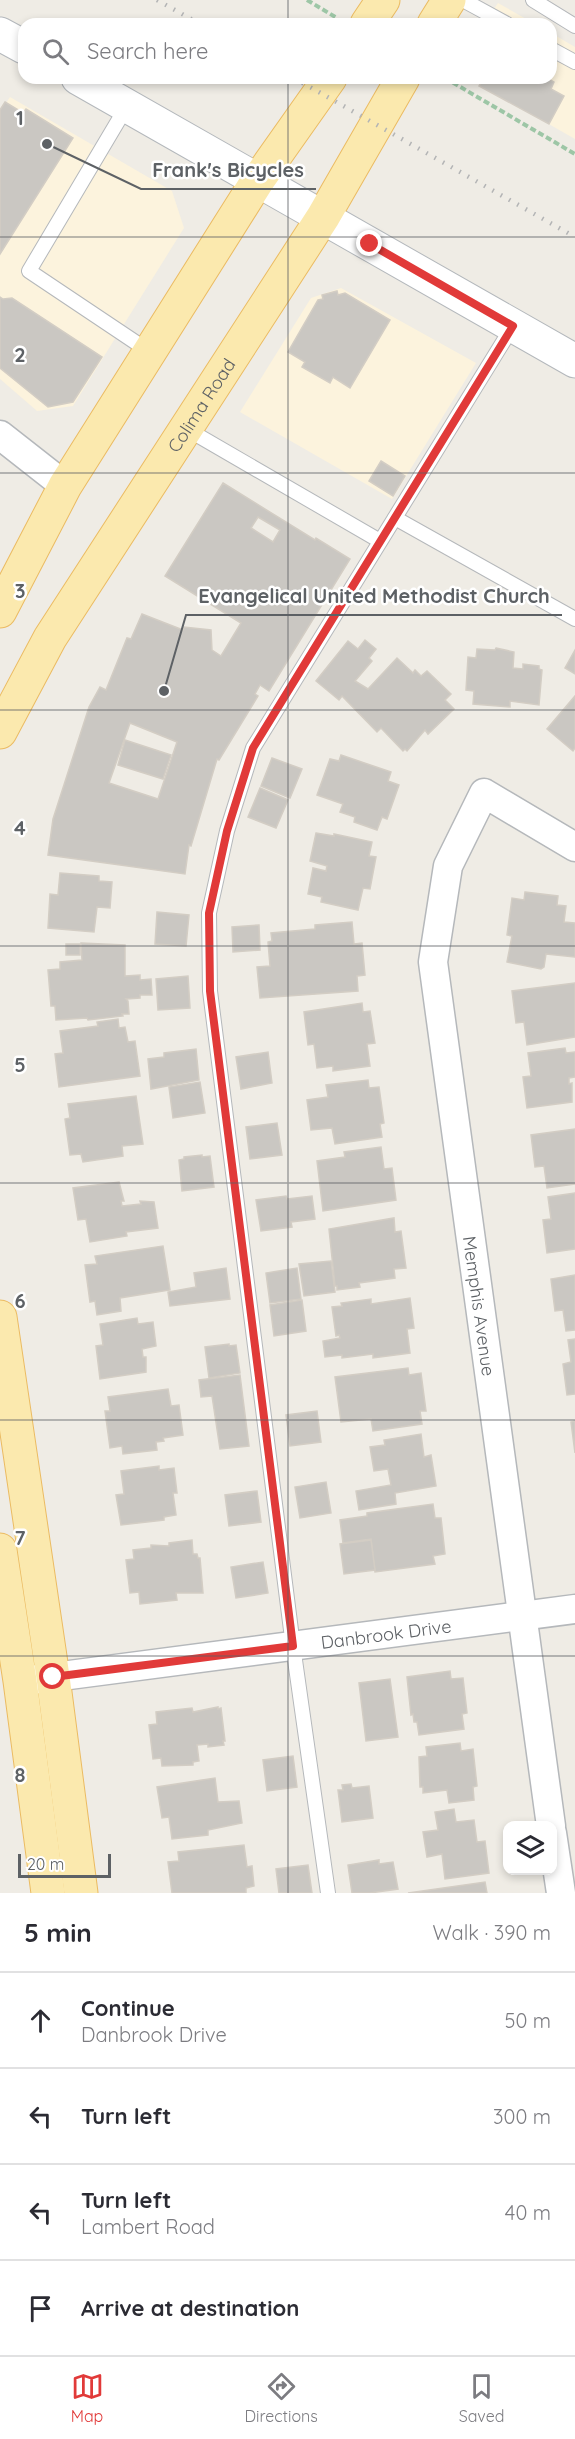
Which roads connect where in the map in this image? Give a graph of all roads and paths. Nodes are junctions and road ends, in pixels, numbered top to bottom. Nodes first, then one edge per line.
1 (307, 0) edge
2 (383, 0) edge
3 (449, 0) edge
4 (463, 0) edge
5 (533, 0) edge
6 (332, 15) dead end
7 (371, 18) edge
8 (438, 18) edge
9 (496, 18) edge
10 (575, 26) edge
11 (0, 34) edge
12 (18, 44) edge
13 (557, 52) edge
14 (575, 62) edge
15 (88, 84) edge
16 (326, 84) edge
17 (400, 84) edge
18 (455, 84) edge
19 (127, 106) junction
20 (575, 154) edge
21 (258, 180) junction
22 (323, 217) junction
23 (513, 326) junction
24 (150, 352) junction
25 (575, 361) edge
26 (185, 428) junction
27 (0, 435) edge
28 (65, 486) junction
29 (395, 518) junction
30 (380, 541) junction
31 (0, 611) edge
32 (575, 619) edge
33 (0, 732) edge
34 (575, 847) edge
35 (0, 1317) edge
36 (0, 1550) edge
37 (575, 1609) edge
38 (521, 1617) junction
39 (293, 1646) junction
40 (53, 1677) junction
41 (20, 1681) junction
42 (550, 1821) edge
43 (557, 1866) edge
44 (48, 1893) edge
45 (81, 1893) edge
46 (328, 1893) edge
47 (561, 1893) edge

1 - 6 path
2 - 7 main road
3 - 8 main road
4 - 9 lane
5 - 10 lane
11 - 12 main road
13 - 14 lane
15 - 19 main road
16 - 21 main road
17 - 22 main road, Colima Road
18 - 20 path
19 - 21 main road
19 - 24 lane
21 - 22 main road
21 - 24 main road
22 - 23 main road
22 - 26 main road, Colima Road
23 - 25 main road
23 - 29 lane
24 - 28 main road
26 - 30 lane
26 - 33 main road, Colima Road
27 - 28 street
28 - 31 main road
29 - 30 lane
29 - 32 lane
30 - 39 lane
34 - 38 street, Memphis Avenue
35 - 40 main road
36 - 41 main road
37 - 38 street, Danbrook Drive
38 - 39 street, Danbrook Drive
38 - 42 street, Memphis Avenue
39 - 40 street, Danbrook Drive
39 - 46 lane
40 - 41 street, Danbrook Drive
40 - 45 main road
41 - 44 main road
43 - 47 street

